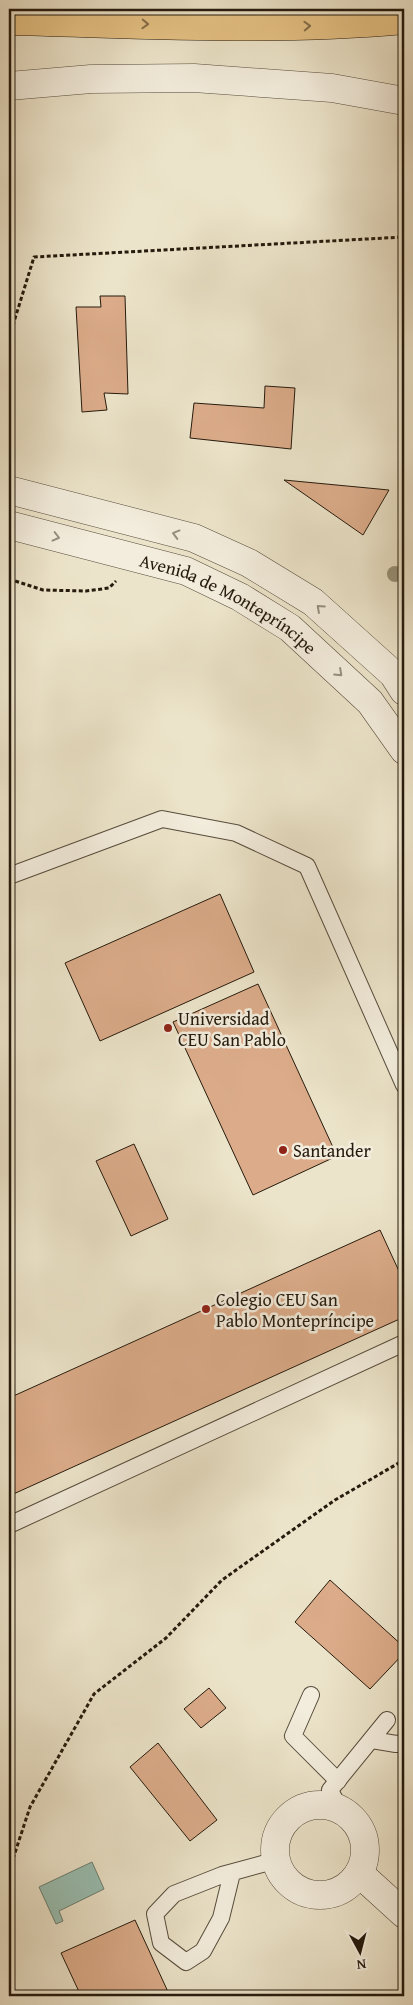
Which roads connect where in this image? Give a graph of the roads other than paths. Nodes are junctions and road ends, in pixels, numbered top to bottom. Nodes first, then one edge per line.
1 (404, 20) edge
2 (9, 21) edge
3 (9, 86) edge
4 (404, 100) edge
5 (9, 490) edge
6 (9, 525) edge
7 (404, 691) edge
8 (404, 750) edge
9 (9, 876) edge
10 (404, 1085) edge
11 (404, 1342) edge
12 (9, 1525) edge
13 (311, 1695) dead end
14 (388, 1720) dead end
15 (372, 1740) junction
16 (404, 1743) edge
17 (338, 1781) junction
18 (339, 1808) junction
19 (277, 1860) junction
20 (232, 1873) junction
21 (359, 1873) junction
22 (404, 1914) edge

2 -> 1 highway
3 - 4 street
7 -> 5 street, Avenida de Montepríncipe
6 -> 8 street, Avenida de Montepríncipe
9 - 10 lane
11 - 12 lane
13 - 17 lane
14 - 15 lane
15 - 16 lane
15 - 17 lane
17 - 18 lane
18 - 19 street
18 - 21 street
19 - 20 lane
19 - 21 street
20 - 20 lane
21 - 22 street

